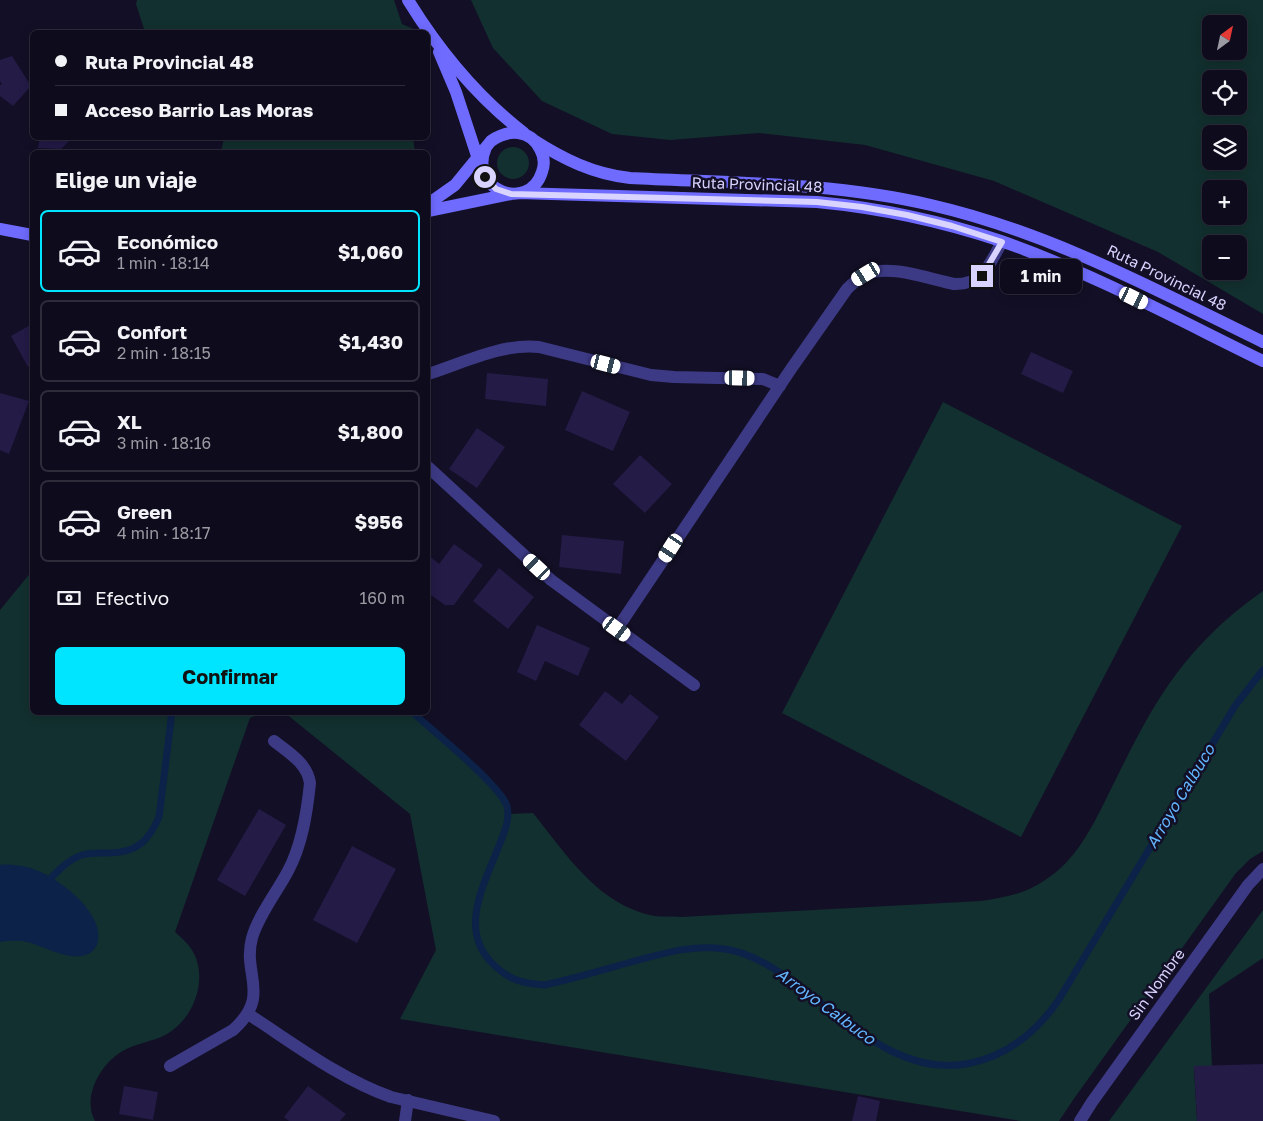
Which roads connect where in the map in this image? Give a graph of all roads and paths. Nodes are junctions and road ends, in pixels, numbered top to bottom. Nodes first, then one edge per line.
1 (408, 0) edge
2 (426, 30) edge
3 (430, 36) edge
4 (432, 39) junction
5 (529, 137) junction
6 (486, 147) junction
7 (478, 158) junction
8 (485, 177) junction
9 (515, 193) junction
10 (430, 203) edge
11 (430, 212) edge
12 (1008, 227) junction
13 (0, 229) edge
14 (30, 235) edge
15 (1002, 242) junction
16 (1263, 342) edge
17 (1263, 361) edge
18 (430, 373) edge
19 (780, 386) junction
20 (430, 469) edge
21 (617, 629) junction
22 (694, 685) dead end
23 (274, 741) dead end
24 (1263, 870) edge
25 (248, 1014) junction
26 (170, 1066) dead end
27 (408, 1100) junction
28 (405, 1121) edge
29 (494, 1121) edge
30 (1080, 1121) edge

1 - 2 main road, Ruta Provincial 48
3 - 4 main road, Ruta Provincial 48
4 - 5 main road, Ruta Provincial 48
4 - 7 main road, Ruta Provincial 48
5 - 6 main road, Ruta Provincial 48
5 - 9 main road, Ruta Provincial 48
5 - 12 main road, Ruta Provincial 48
6 - 7 main road, Ruta Provincial 48
6 - 8 main road
7 - 8 main road, Ruta Provincial 48
7 - 10 main road, Ruta Provincial 48
8 - 9 main road, Ruta Provincial 48
9 - 11 main road
9 - 15 main road, Ruta Provincial 48
12 - 15 main road
12 - 16 main road, Ruta Provincial 48
13 - 14 main road
15 - 17 main road, Ruta Provincial 48
15 - 19 street
18 - 19 street
19 - 21 street
20 - 21 street
21 - 22 street
23 - 25 street
24 - 30 street, Sin Nombre
25 - 26 street
25 - 27 street
27 - 28 street
27 - 29 street

